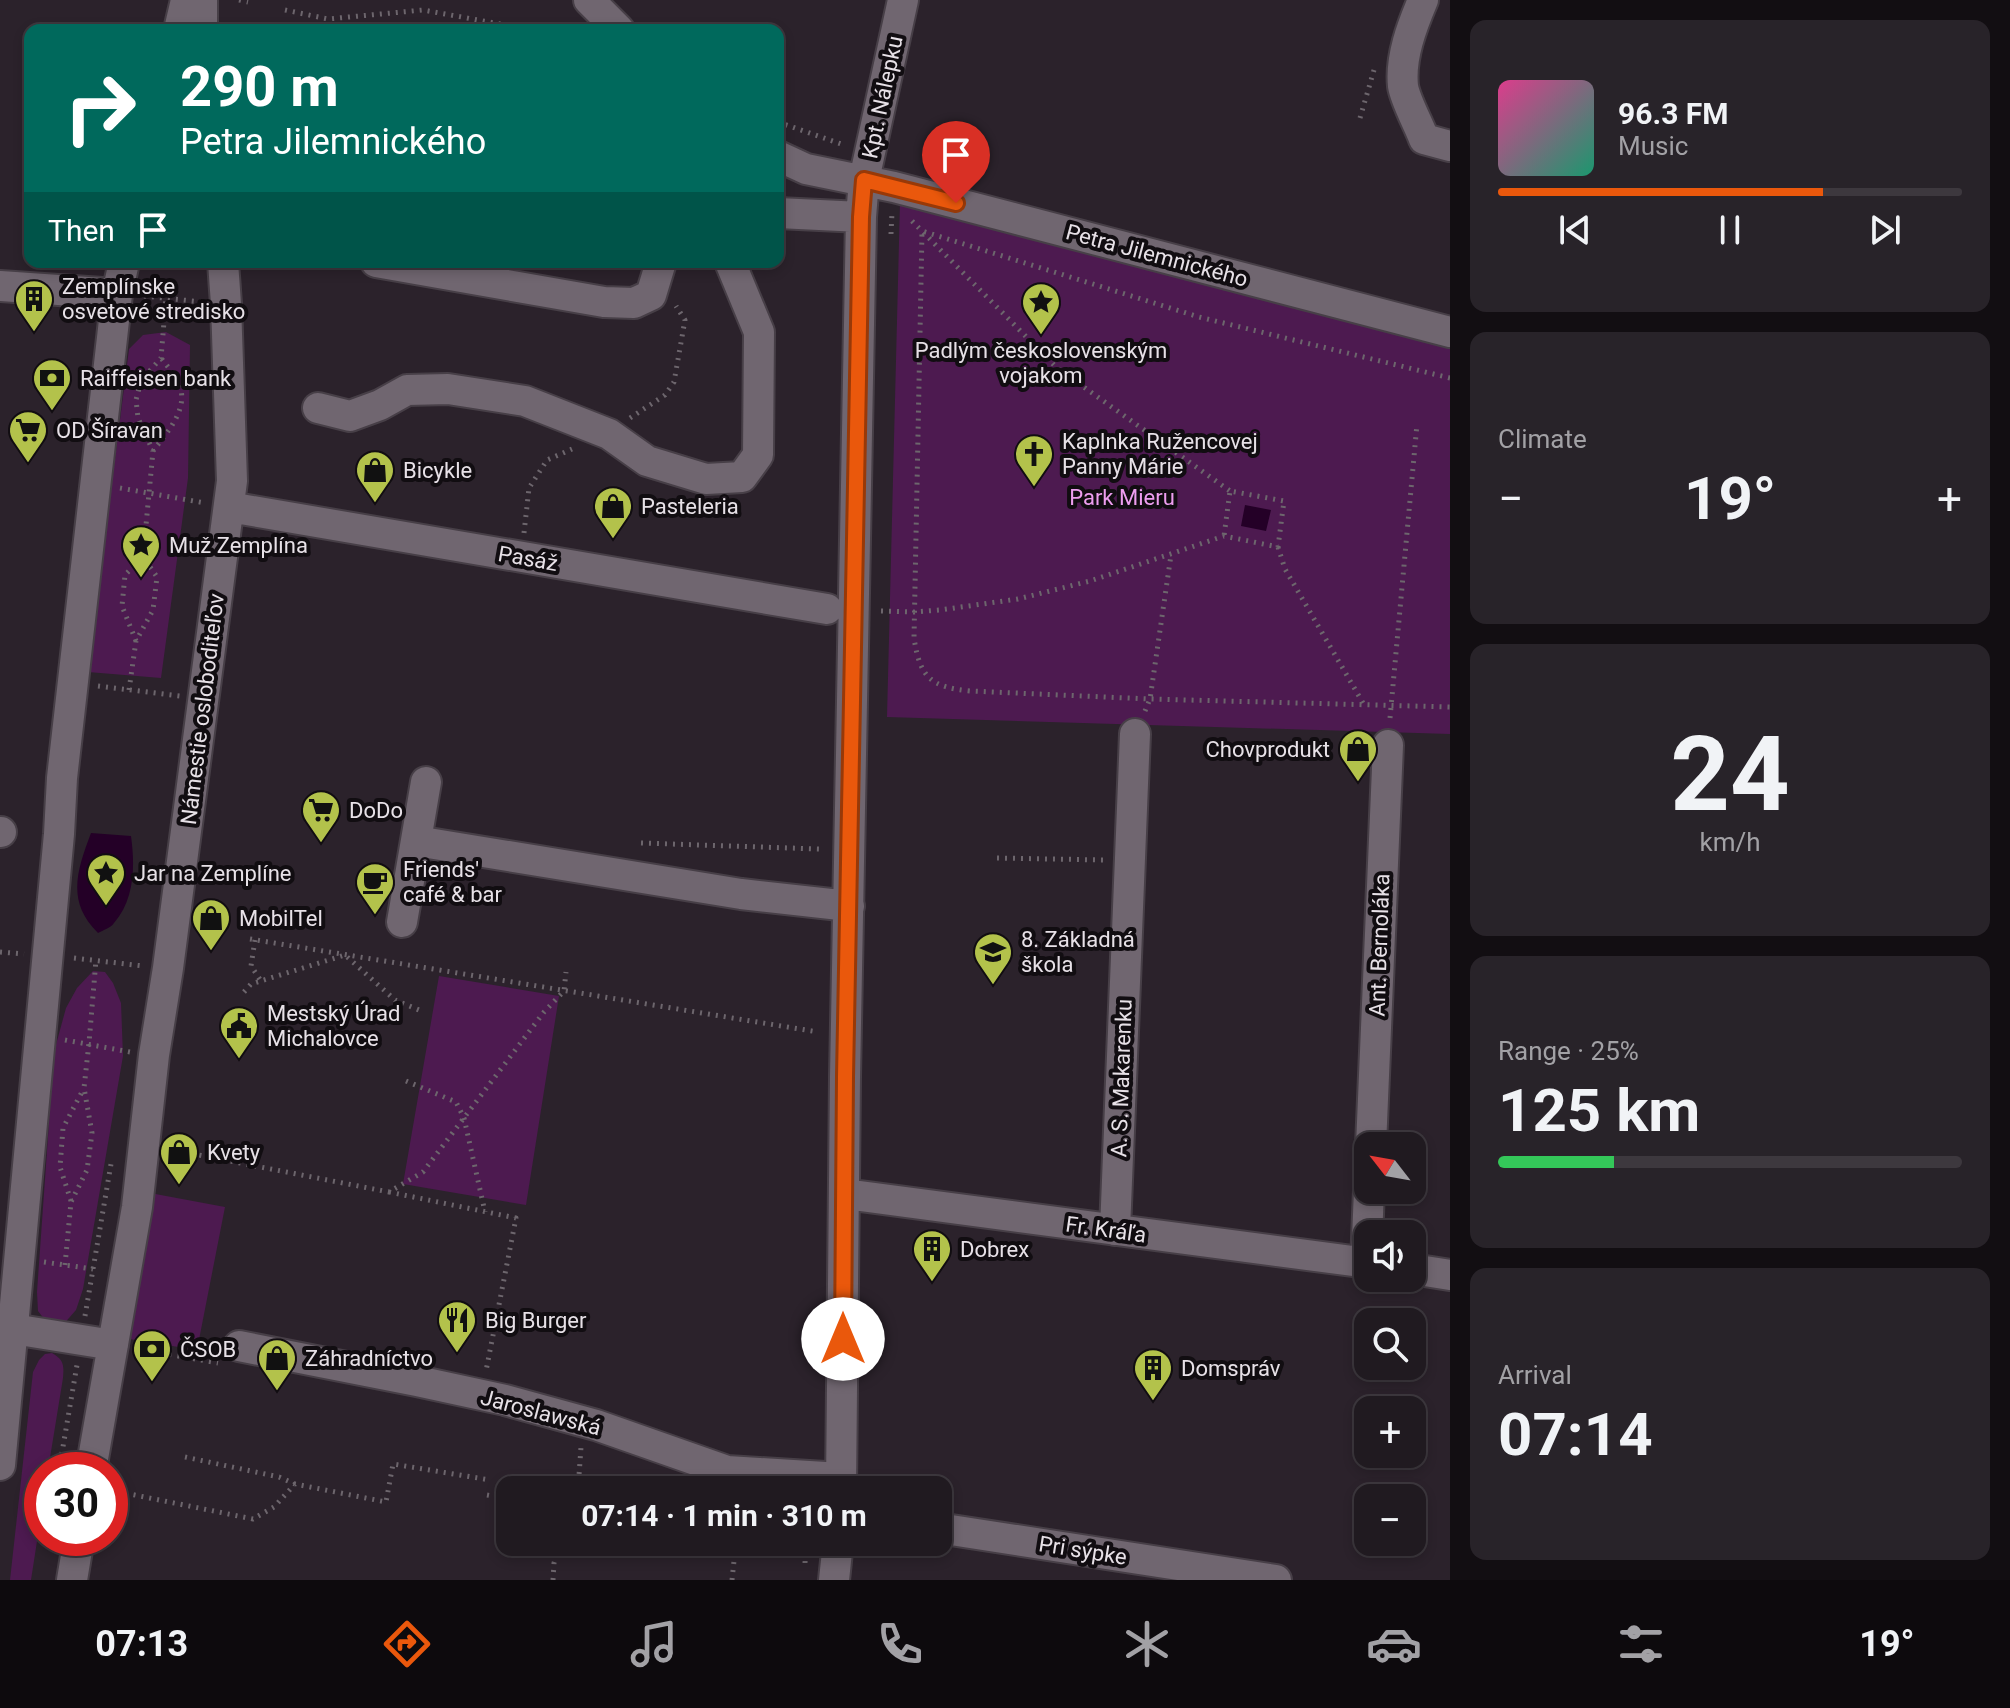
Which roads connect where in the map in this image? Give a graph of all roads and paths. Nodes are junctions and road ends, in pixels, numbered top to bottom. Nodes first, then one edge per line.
1 (186, 0) edge
2 (202, 0) edge
3 (239, 0) edge
4 (589, 0) edge
5 (903, 0) edge
6 (1423, 0) edge
7 (248, 2) edge
8 (285, 10) dead end
9 (180, 24) edge
10 (202, 24) edge
11 (500, 24) edge
12 (613, 24) edge
13 (784, 124) edge
14 (845, 146) dead end
15 (1450, 146) edge
16 (784, 159) edge
17 (864, 180) junction
18 (893, 203) dead end
19 (784, 213) edge
20 (861, 217) junction
21 (922, 231) junction
22 (123, 268) edge
23 (223, 268) edge
24 (410, 268) edge
25 (659, 268) edge
26 (732, 268) edge
27 (0, 286) edge
28 (117, 294) junction
29 (166, 298) junction
30 (226, 304) junction
31 (1450, 332) edge
32 (161, 358) junction
33 (1450, 378) edge
34 (318, 408) dead end
35 (1417, 424) dead end
36 (153, 451) junction
37 (96, 484) junction
38 (1230, 491) junction
39 (149, 493) junction
40 (229, 507) junction
41 (1224, 536) junction
42 (1278, 547) junction
43 (1171, 555) junction
44 (143, 557) junction
45 (827, 609) dead end
46 (875, 611) dead end
47 (914, 612) junction
48 (136, 641) junction
49 (73, 683) junction
50 (129, 690) junction
51 (204, 698) junction
52 (1150, 699) junction
53 (1363, 704) junction
54 (1391, 705) junction
55 (1450, 707) edge
56 (1135, 734) joint
57 (1388, 745) dead end
58 (426, 782) dead end
59 (416, 841) junction
60 (641, 843) dead end
61 (819, 849) dead end
62 (997, 858) dead end
63 (1130, 861) junction
64 (849, 906) junction
65 (402, 922) dead end
66 (48, 955) junction
67 (345, 955) junction
68 (96, 960) junction
69 (168, 968) junction
70 (566, 972) dead end
71 (261, 981) junction
72 (564, 991) junction
73 (244, 992) dead end
74 (419, 1010) dead end
75 (847, 1034) junction
76 (40, 1037) junction
77 (89, 1043) junction
78 (154, 1055) junction
79 (406, 1081) dead end
80 (84, 1088) junction
81 (464, 1118) junction
82 (1372, 1132) edge
83 (144, 1145) junction
84 (389, 1192) junction
85 (845, 1194) junction
86 (71, 1202) junction
87 (485, 1212) junction
88 (1115, 1230) junction
89 (19, 1259) junction
90 (1354, 1261) edge
91 (65, 1265) junction
92 (1426, 1271) edge
93 (125, 1274) junction
94 (1450, 1275) edge
95 (13, 1329) junction
96 (113, 1345) junction
97 (239, 1346) dead end
98 (481, 1395) junction
99 (581, 1447) dead end
100 (94, 1452) edge
101 (185, 1457) dead end
102 (0, 1465) edge
103 (579, 1476) edge
104 (771, 1476) edge
105 (841, 1476) edge
106 (490, 1480) dead end
107 (295, 1484) junction
108 (128, 1494) edge
109 (487, 1495) dead end
110 (496, 1497) edge
111 (952, 1530) edge
112 (76, 1556) edge
113 (556, 1556) edge
114 (735, 1556) edge
115 (837, 1556) edge
116 (72, 1580) edge
117 (553, 1580) edge
118 (732, 1580) edge
119 (834, 1580) edge
120 (1276, 1580) edge

1 - 9 street
2 - 10 street
3 - 7 path
4 - 12 street
5 - 17 street, Kpt. Nálepku
6 - 15 street
8 - 11 path
13 - 14 path
16 - 17 street, Petra Jilemnického
17 - 20 street, Kpt. Nálepku
17 - 31 street, Petra Jilemnického
18 - 21 path
19 - 20 street
20 - 64 street, Kpt. Nálepku
21 - 33 path
21 - 38 path
21 - 47 path
22 - 28 street
23 - 30 street, Námestie osloboditeľov
24 - 25 street
26 - 34 street
27 - 28 street
28 - 29 path
28 - 37 street
29 - 30 path
29 - 32 path
30 - 40 street, Námestie osloboditeľov
32 - 36 path
32 - 36 path
35 - 54 path
36 - 39 path
37 - 39 path
37 - 49 street
38 - 41 path
38 - 42 path
39 - 40 path
39 - 44 path
40 - 45 street, Pasáž
40 - 51 street, Námestie osloboditeľov
41 - 42 path
41 - 43 path
42 - 53 path
43 - 47 path
43 - 52 path
44 - 48 path
44 - 48 path
46 - 47 path
47 - 52 path
48 - 50 path
49 - 50 path
49 - 66 street
50 - 51 path
51 - 69 street, Námestie osloboditeľov
52 - 53 path
52 - 56 path
53 - 54 path
54 - 55 path
56 - 63 street, A. S. Makarenku
57 - 82 street, Ant. Bernoláka
58 - 59 street
59 - 64 street
59 - 65 street
60 - 61 path
62 - 63 path
63 - 88 street, A. S. Makarenku
64 - 75 street, Kpt. Nálepku
66 - 68 path
66 - 76 street
67 - 71 path
67 - 71 path
67 - 72 path
67 - 74 path
68 - 69 path
68 - 77 path
69 - 78 street, Námestie osloboditeľov
70 - 72 path
71 - 73 path
72 - 75 path
72 - 81 path
75 - 85 street, Kpt. Nálepku
76 - 77 path
76 - 89 street
77 - 78 path
77 - 80 path
78 - 83 street, Námestie osloboditeľov
79 - 81 path
80 - 86 path
80 - 86 path
81 - 84 path
81 - 87 path
83 - 84 path
83 - 93 street, Námestie osloboditeľov
84 - 87 path
85 - 88 street, Fr. Kráľa
85 - 105 street, Kpt. Nálepku
86 - 91 path
87 - 98 path
88 - 90 street, Fr. Kráľa
89 - 91 path
89 - 95 street
91 - 93 path
92 - 94 street
93 - 96 street, Námestie osloboditeľov
95 - 96 street
95 - 102 street
96 - 100 street, Námestie osloboditeľov
97 - 98 street, Jaroslawská
98 - 104 street, Jaroslawská
99 - 103 path
101 - 107 path
106 - 107 path
107 - 108 path
109 - 110 path
111 - 120 street, Pri sýpke
112 - 116 street
113 - 117 path
114 - 118 path
115 - 119 street

